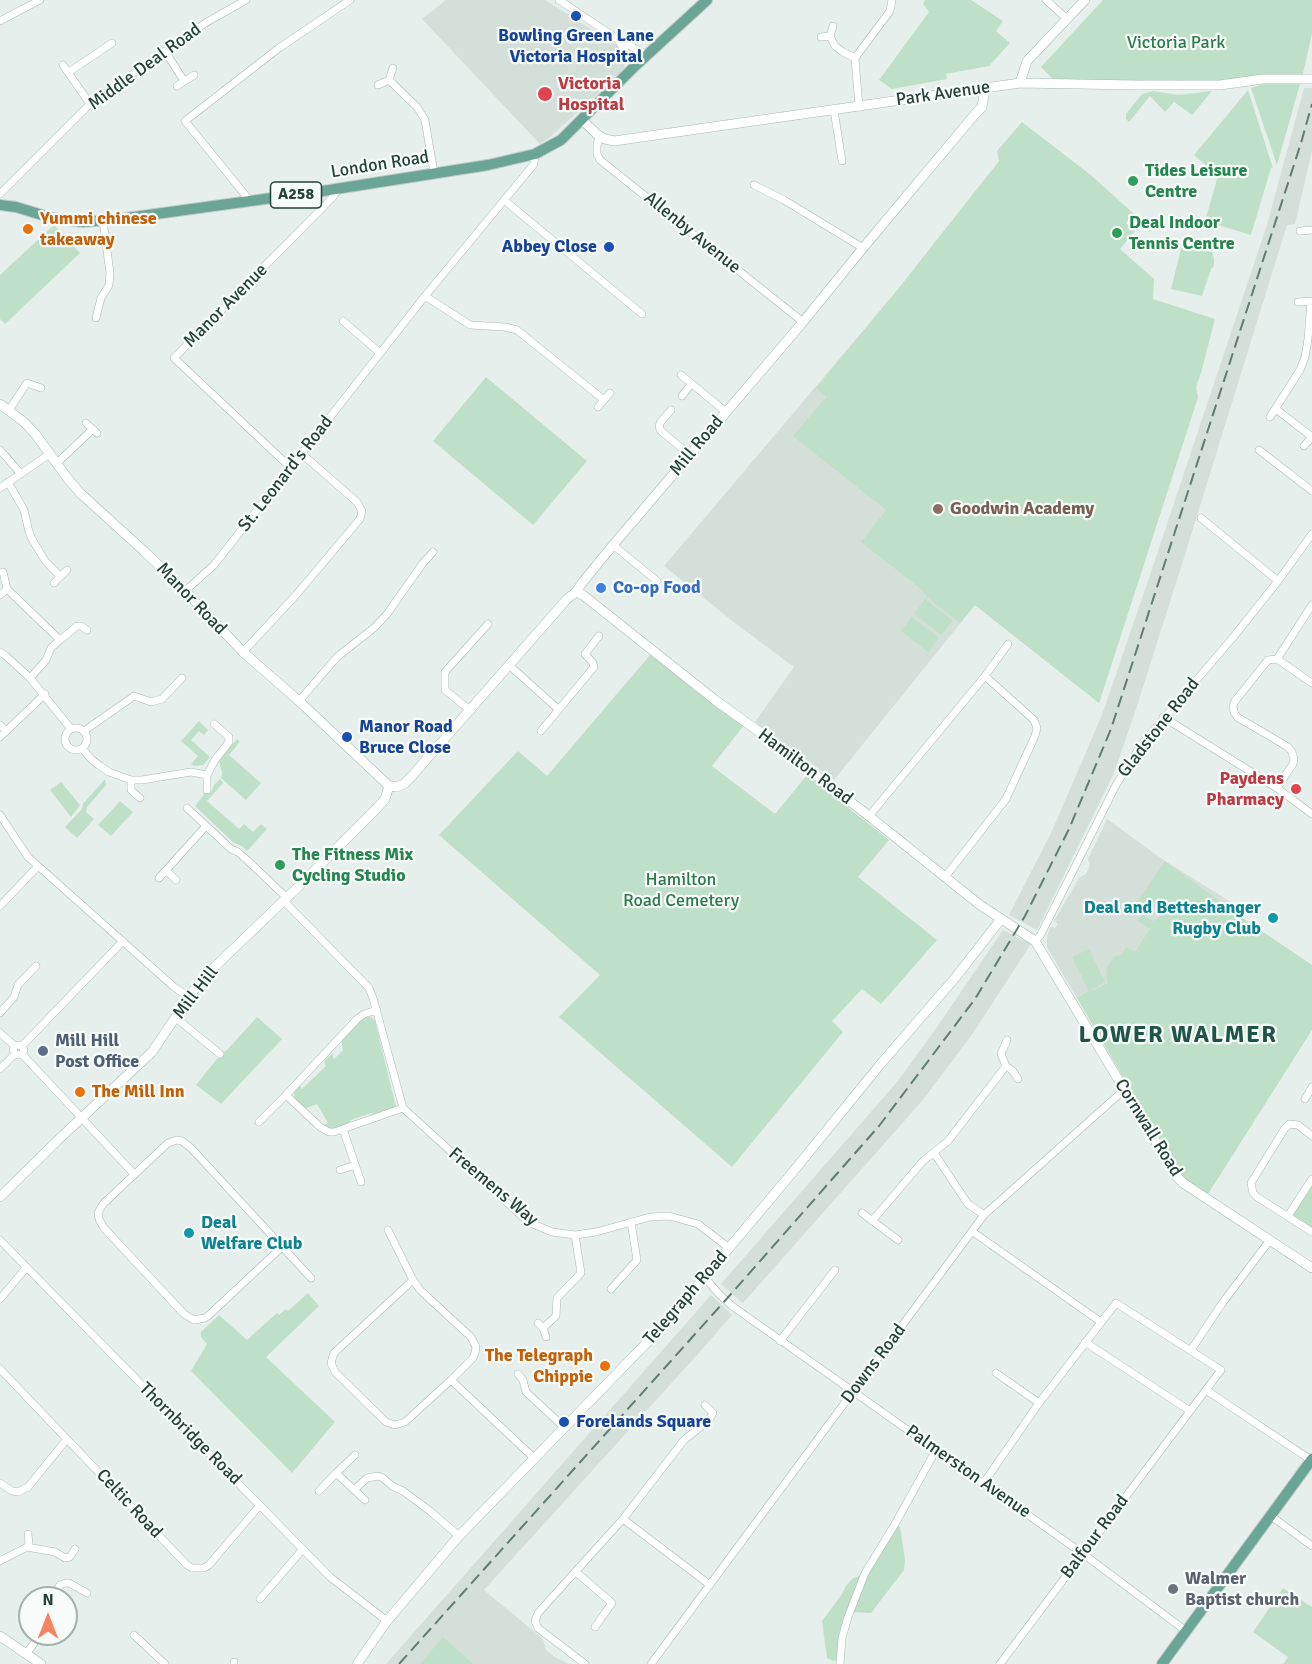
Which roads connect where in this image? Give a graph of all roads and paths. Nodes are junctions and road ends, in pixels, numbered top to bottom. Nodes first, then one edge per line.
1 (246, 0) edge
2 (350, 0) edge
3 (559, 0) edge
4 (707, 0) edge
5 (892, 0) edge
6 (1046, 0) edge
7 (1085, 0) edge
8 (35, 1) edge
9 (1066, 18) junction
10 (0, 21) edge
11 (833, 26) dead end
12 (830, 36) junction
13 (820, 37) dead end
14 (616, 38) junction
15 (112, 43) dead end
16 (165, 51) junction
17 (647, 55) junction
18 (855, 58) junction
19 (63, 65) dead end
20 (635, 66) junction
21 (393, 68) dead end
22 (69, 72) junction
23 (194, 75) dead end
24 (1312, 79) edge
25 (389, 80) junction
26 (184, 81) junction
27 (1020, 82) junction
28 (378, 85) dead end
29 (177, 86) dead end
30 (985, 88) junction
31 (90, 104) junction
32 (859, 107) junction
33 (834, 110) junction
34 (582, 120) junction
35 (599, 136) junction
36 (535, 154) junction
37 (842, 161) dead end
38 (434, 173) junction
39 (754, 185) dead end
40 (338, 189) junction
41 (0, 194) edge
42 (504, 200) junction
43 (251, 202) junction
44 (0, 205) edge
45 (104, 221) junction
46 (1312, 230) edge
47 (1300, 231) dead end
48 (863, 248) junction
49 (425, 296) junction
50 (1312, 301) edge
51 (1298, 302) dead end
52 (642, 314) dead end
53 (96, 318) dead end
54 (343, 321) dead end
55 (803, 322) junction
56 (380, 352) junction
57 (1305, 357) junction
58 (1312, 362) edge
59 (681, 375) dead end
60 (691, 384) junction
61 (41, 388) dead end
62 (610, 393) dead end
63 (682, 396) dead end
64 (604, 400) junction
65 (0, 404) edge
66 (598, 407) dead end
67 (1276, 409) junction
68 (9, 410) junction
69 (671, 410) dead end
70 (726, 412) junction
71 (1270, 417) dead end
72 (86, 423) dead end
73 (1312, 437) edge
74 (1304, 446) dead end
75 (0, 450) edge
76 (1259, 450) dead end
77 (51, 453) junction
78 (302, 454) junction
79 (690, 455) junction
80 (57, 463) junction
81 (291, 468) junction
82 (21, 474) junction
83 (8, 483) junction
84 (0, 488) edge
85 (1312, 490) edge
86 (1201, 518) dead end
87 (1312, 534) edge
88 (613, 545) junction
89 (433, 552) dead end
90 (67, 570) dead end
91 (3, 572) dead end
92 (60, 576) junction
93 (657, 581) dead end
94 (1278, 581) junction
95 (54, 583) dead end
96 (7, 589) junction
97 (185, 591) junction
98 (576, 592) junction
99 (0, 595) edge
100 (1312, 605) edge
101 (488, 624) dead end
102 (87, 630) dead end
103 (599, 636) dead end
104 (60, 640) junction
105 (1008, 644) dead end
106 (0, 652) edge
107 (243, 652) junction
108 (1277, 659) junction
109 (510, 666) junction
110 (985, 676) junction
111 (30, 678) junction
112 (182, 678) dead end
113 (1312, 683) edge
114 (45, 694) junction
115 (299, 701) junction
116 (558, 708) junction
117 (471, 711) junction
118 (1163, 717) junction
119 (0, 724) edge
120 (214, 724) dead end
121 (71, 729) junction
122 (6, 731) junction
123 (84, 731) junction
124 (541, 731) dead end
125 (0, 737) edge
126 (82, 748) junction
127 (207, 775) junction
128 (131, 780) junction
129 (389, 786) junction
130 (1277, 788) junction
131 (207, 790) dead end
132 (140, 798) dead end
133 (187, 808) dead end
134 (1312, 814) edge
135 (0, 815) edge
136 (869, 816) junction
137 (206, 826) junction
138 (38, 866) junction
139 (166, 870) junction
140 (945, 877) junction
141 (159, 878) dead end
142 (176, 880) dead end
143 (285, 899) junction
144 (0, 906) edge
145 (1000, 919) junction
146 (123, 941) junction
147 (1035, 941) junction
148 (36, 966) dead end
149 (189, 997) junction
150 (377, 1010) junction
151 (0, 1013) edge
152 (176, 1018) junction
153 (0, 1033) edge
154 (1007, 1040) dead end
155 (18, 1050) junction
156 (220, 1054) dead end
157 (1005, 1066) junction
158 (0, 1069) edge
159 (1018, 1079) dead end
160 (1312, 1087) edge
161 (1124, 1090) junction
162 (286, 1095) junction
163 (1305, 1099) dead end
164 (403, 1108) junction
165 (82, 1118) junction
166 (259, 1122) dead end
167 (343, 1129) junction
168 (1312, 1136) edge
169 (934, 1153) junction
170 (355, 1165) junction
171 (340, 1170) dead end
172 (134, 1174) junction
173 (1312, 1179) edge
174 (361, 1182) dead end
175 (0, 1197) edge
176 (862, 1213) dead end
177 (984, 1215) junction
178 (1288, 1216) junction
179 (872, 1221) junction
180 (631, 1222) junction
181 (388, 1230) dead end
182 (973, 1232) junction
183 (1312, 1232) edge
184 (575, 1235) junction
185 (0, 1240) edge
186 (898, 1240) dead end
187 (1270, 1240) junction
188 (282, 1247) junction
189 (729, 1248) junction
190 (26, 1268) junction
191 (1312, 1268) edge
192 (835, 1270) dead end
193 (311, 1278) dead end
194 (705, 1278) junction
195 (413, 1280) junction
196 (611, 1289) dead end
197 (0, 1299) edge
198 (1101, 1322) junction
199 (546, 1337) dead end
200 (780, 1341) junction
201 (1085, 1342) junction
202 (1191, 1350) junction
203 (0, 1368) edge
204 (996, 1373) dead end
205 (518, 1374) dead end
206 (451, 1380) junction
207 (1206, 1390) junction
208 (854, 1391) junction
209 (1039, 1404) junction
210 (705, 1405) dead end
211 (1190, 1411) junction
212 (564, 1427) junction
213 (67, 1439) junction
214 (936, 1450) junction
215 (355, 1455) dead end
216 (534, 1459) junction
217 (1311, 1460) edge
218 (336, 1473) junction
219 (0, 1483) edge
220 (983, 1484) junction
221 (354, 1490) junction
222 (319, 1491) dead end
223 (365, 1500) dead end
224 (260, 1505) junction
225 (1271, 1516) junction
226 (623, 1519) junction
227 (28, 1534) dead end
228 (459, 1536) junction
229 (1312, 1546) edge
230 (27, 1547) junction
231 (75, 1549) dead end
232 (303, 1549) junction
233 (1082, 1553) junction
234 (0, 1561) edge
235 (576, 1572) junction
236 (710, 1585) junction
237 (59, 1586) edge
238 (74, 1586) edge
239 (78, 1588) edge
240 (87, 1593) dead end
241 (260, 1599) dead end
242 (387, 1621) junction
243 (596, 1627) dead end
244 (1186, 1631) junction
245 (134, 1635) dead end
246 (0, 1636) edge
247 (142, 1642) junction
248 (32, 1646) edge
249 (135, 1650) dead end
250 (26, 1654) junction
251 (41, 1664) edge
252 (165, 1664) edge
253 (357, 1664) edge
254 (585, 1664) edge
255 (651, 1664) edge
256 (840, 1664) edge
257 (999, 1664) edge
258 (1162, 1664) edge

1 - 16 street, Middle Deal Road
2 - 43 street
3 - 14 street
4 - 17 main road, London Road / A258
5 - 18 street
6 - 9 street
7 - 9 street
8 - 10 street
9 - 27 street
11 - 12 street
12 - 13 street
12 - 18 street
14 - 17 street
14 - 20 street
15 - 22 street
16 - 26 street
16 - 31 street, Middle Deal Road
17 - 20 main road, London Road / A258
18 - 32 street
19 - 22 street
20 - 34 main road, London Road / A258
21 - 25 street
22 - 31 street
23 - 26 street
24 - 27 street, Park Avenue
25 - 28 street
25 - 38 street
26 - 29 street
27 - 30 street, Park Avenue
30 - 32 street, Park Avenue
30 - 48 street, Mill Road
31 - 41 street, Middle Deal Road
32 - 33 street, Park Avenue
33 - 35 street, Park Avenue
33 - 37 street
34 - 35 street
34 - 36 main road, London Road / A258
35 - 55 street, Allenby Avenue
36 - 38 main road, London Road / A258
36 - 42 street, St. Leonard's Road
38 - 40 main road, London Road / A258
39 - 48 street
40 - 43 main road, London Road / A258
40 - 81 street, Manor Avenue
42 - 49 street, St. Leonard's Road
42 - 52 street
43 - 45 main road, London Road / A258
44 - 45 main road, London Road / A258
45 - 53 street
46 - 47 street
48 - 55 street, Mill Road
49 - 56 street, St. Leonard's Road
49 - 64 street
50 - 51 street
50 - 57 street
54 - 56 street
55 - 70 street, Mill Road
56 - 78 street, St. Leonard's Road
57 - 58 street
57 - 67 street
59 - 60 street
60 - 63 street
60 - 70 street
61 - 68 street
62 - 64 street
64 - 66 street
65 - 68 street, Manor Road
67 - 71 street
67 - 73 street
68 - 77 street, Manor Road
69 - 79 street
70 - 79 street, Mill Road
72 - 80 street
73 - 74 street
75 - 82 street
76 - 85 street
77 - 80 street, Manor Road
77 - 82 street
78 - 81 street, St. Leonard's Road
78 - 107 street
79 - 88 street, Mill Road
80 - 97 street, Manor Road
81 - 97 street, St. Leonard's Road
82 - 83 street
83 - 84 street
83 - 92 street
86 - 94 street
87 - 94 street, Gladstone Road
88 - 93 street
88 - 98 street, Mill Road
89 - 115 street
90 - 92 street
91 - 96 street
92 - 95 street
94 - 118 street, Gladstone Road
96 - 99 street
96 - 104 street
97 - 107 street, Manor Road
98 - 109 street, Mill Road
98 - 136 street, Hamilton Road
100 - 108 street
101 - 117 street
102 - 104 street
103 - 116 street
104 - 111 street
105 - 110 street
106 - 111 street
107 - 115 street, Manor Road
108 - 113 street
108 - 130 street
109 - 116 street
109 - 117 street, Mill Road
110 - 136 street
110 - 140 street
111 - 114 street
112 - 123 street
114 - 121 street
114 - 122 street
115 - 129 street, Manor Road
116 - 124 street
117 - 129 street, Mill Road
118 - 130 street
118 - 147 street, Gladstone Road
119 - 122 street
120 - 127 street
121 - 123 street
121 - 126 street
122 - 125 street
123 - 126 street
126 - 128 street
127 - 128 street
127 - 131 street
128 - 132 street
129 - 143 street, Mill Hill
130 - 134 street
133 - 137 street
135 - 138 street
136 - 140 street, Hamilton Road
137 - 139 street
137 - 143 street
138 - 144 street
138 - 146 street
139 - 141 street
139 - 142 street
140 - 145 street, Hamilton Road
143 - 149 street, Mill Hill
143 - 150 street
145 - 147 street, Hamilton Road
145 - 189 street, Telegraph Road
146 - 149 street
146 - 155 street
147 - 161 street, Cornwall Road
148 - 151 street
149 - 152 street, Mill Hill
150 - 162 street
150 - 164 street
152 - 156 street
152 - 165 street, Mill Hill
153 - 155 street
154 - 157 street
155 - 158 street
155 - 165 street
157 - 159 street
157 - 169 street
160 - 163 street
161 - 177 street, Downs Road
161 - 187 street, Cornwall Road
162 - 166 street
162 - 167 street
164 - 167 street
164 - 184 street, Freemens Way
165 - 172 street
165 - 175 street, Mill Hill
167 - 170 street
168 - 178 street
169 - 177 street
169 - 179 street
170 - 171 street
170 - 174 street
172 - 188 street
172 - 188 street
173 - 178 street
176 - 179 street
177 - 182 street, Downs Road
178 - 183 street
179 - 186 street
180 - 184 street, Freemens Way
180 - 189 street, Freemens Way
180 - 196 street
181 - 195 street
182 - 198 street
182 - 208 street, Downs Road
184 - 199 street
185 - 190 street, Thornbridge Road
187 - 191 street, Cornwall Road
187 - 202 street
188 - 193 street
189 - 194 street, Telegraph Road
190 - 197 street
190 - 224 street, Thornbridge Road
192 - 200 street
194 - 200 street, Palmerston Avenue
194 - 212 street, Telegraph Road
195 - 206 street
195 - 206 street
198 - 201 street
198 - 202 street
200 - 208 street, Palmerston Avenue
201 - 209 street
201 - 211 street
202 - 207 street, Balfour Road
203 - 213 street, Celtic Road
204 - 209 street
205 - 212 street
206 - 216 street
207 - 211 street, Balfour Road
207 - 217 street
208 - 214 street, Palmerston Avenue
208 - 236 street, Downs Road
209 - 220 street
210 - 226 street
211 - 233 street, Balfour Road
212 - 216 street, Telegraph Road
213 - 219 street
213 - 224 street, Celtic Road
214 - 220 street, Palmerston Avenue
214 - 256 street
215 - 218 street
216 - 228 street, Telegraph Road
217 - 225 main road
218 - 221 street
218 - 222 street
220 - 233 street, Palmerston Avenue
221 - 223 street
221 - 228 street
224 - 232 street, Thornbridge Road
225 - 229 street
225 - 244 main road
226 - 235 street
226 - 236 street
227 - 230 street
228 - 242 street, Telegraph Road
230 - 231 street
230 - 234 street
232 - 241 street
232 - 242 street, Thornbridge Road
233 - 244 street, Palmerston Avenue
233 - 257 street, Balfour Road
235 - 243 street
235 - 254 street
236 - 255 street, Downs Road
237 - 238 street
239 - 240 street
242 - 253 street, Telegraph Road
244 - 258 main road
245 - 247 street
246 - 250 street
247 - 249 street
247 - 252 street
248 - 250 street
250 - 251 street

